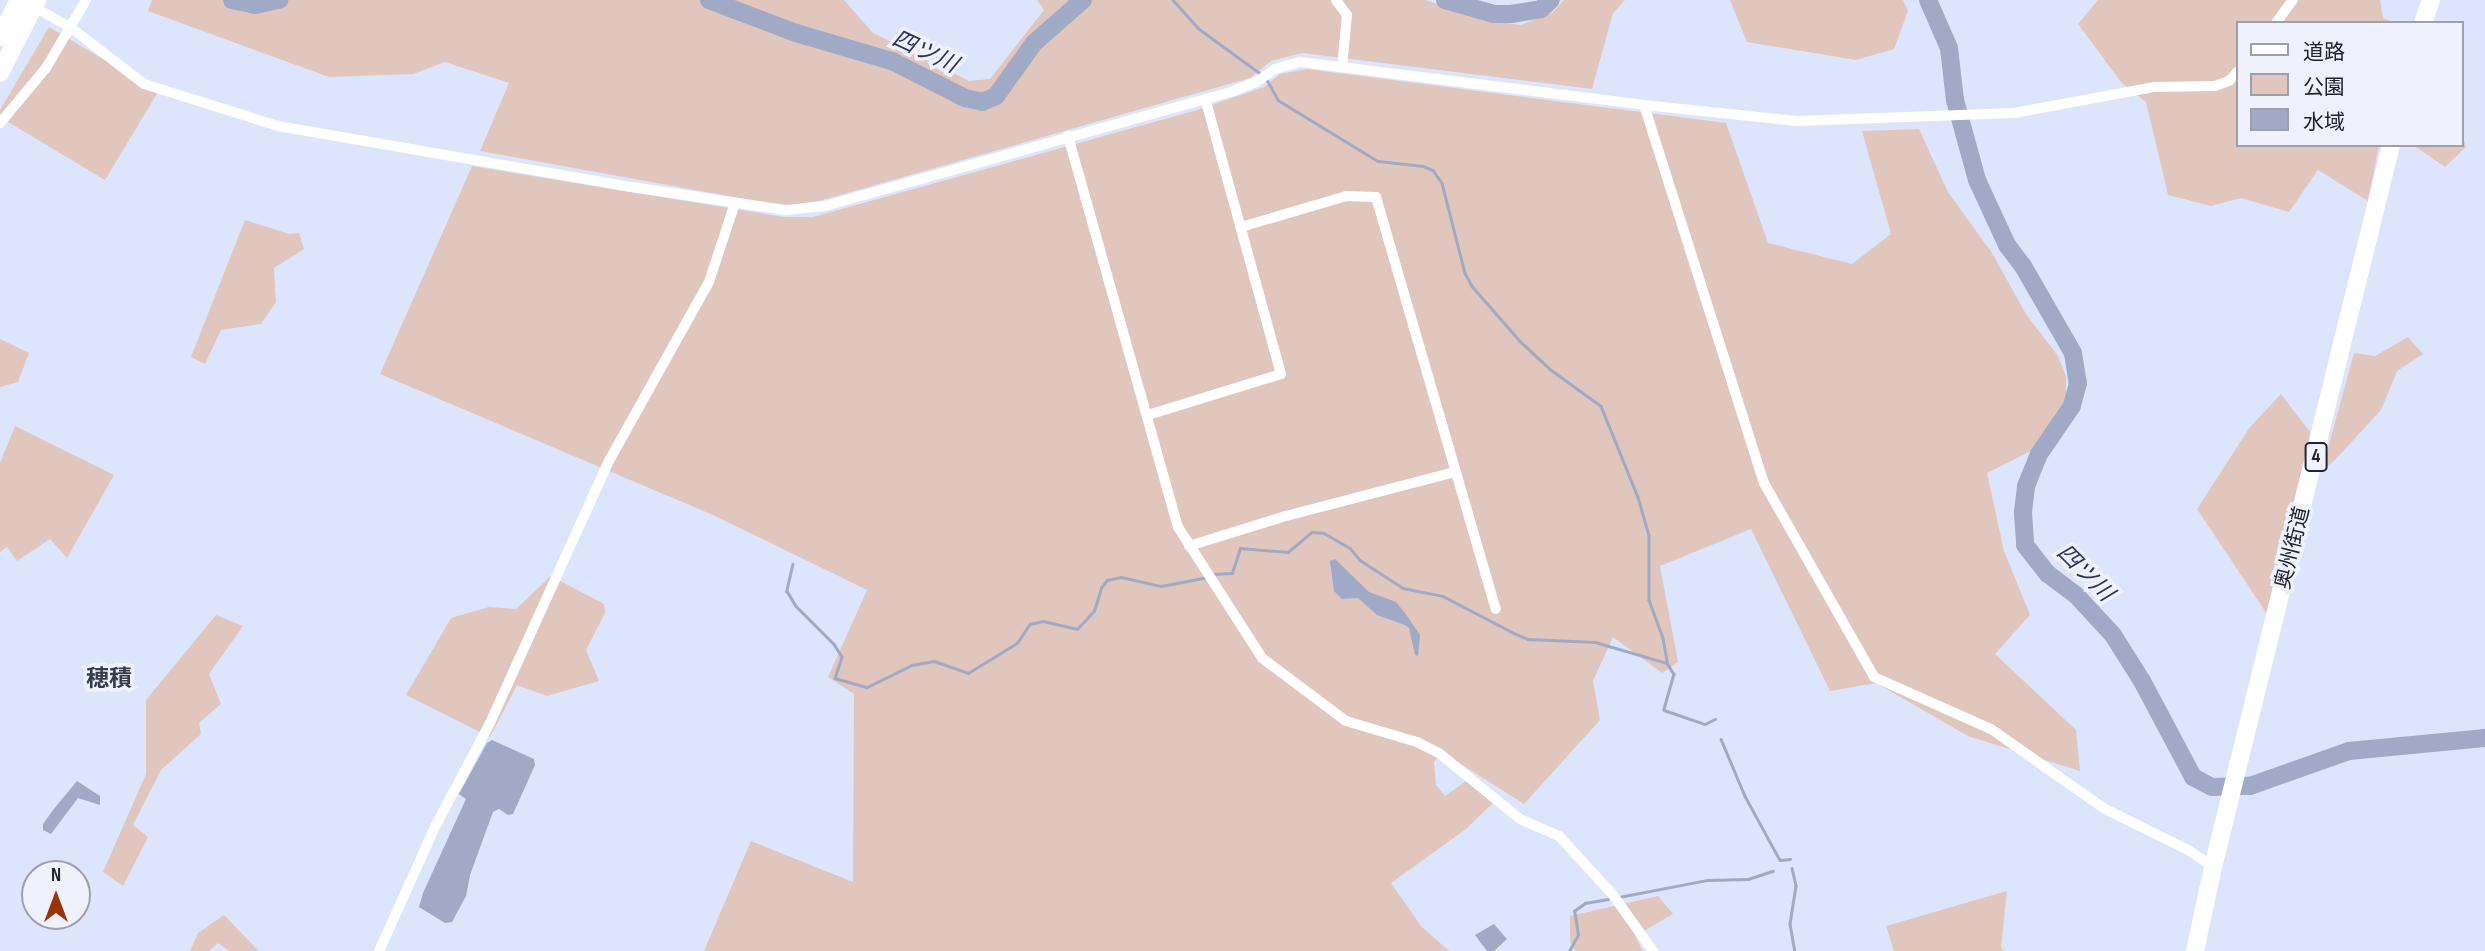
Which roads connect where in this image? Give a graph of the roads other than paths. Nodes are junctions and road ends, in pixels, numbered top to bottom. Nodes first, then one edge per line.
1 (19, 0) edge
2 (86, 0) edge
3 (1336, 0) edge
4 (2293, 0) edge
5 (2431, 0) edge
6 (40, 6) edge
7 (2277, 21) edge
8 (2424, 21) edge
9 (70, 27) junction
10 (0, 37) edge
11 (1342, 67) junction
12 (0, 73) edge
13 (2236, 73) edge
14 (1205, 99) junction
15 (1644, 105) junction
16 (0, 123) edge
17 (1068, 136) junction
18 (2391, 147) edge
19 (735, 204) junction
20 (1241, 227) junction
21 (1148, 415) junction
22 (1455, 472) junction
23 (1189, 546) junction
24 (1496, 609) dead end
25 (2213, 867) junction
26 (379, 951) edge
27 (1653, 951) edge
28 (2196, 951) edge

1 - 10 highway
2 - 9 street
3 - 11 street
4 - 7 street
5 - 8 highway
6 - 9 street
6 - 12 highway
9 - 16 street
9 - 19 street
11 - 14 street
11 - 15 street
13 - 15 street
14 - 17 street
14 - 20 street
15 - 25 street
17 - 19 street
17 - 21 street
18 - 25 highway, 奥州街道 / 4
19 - 26 street
20 - 21 street
20 - 22 street
21 - 23 street
22 - 23 street
22 - 24 street
23 - 27 street
25 - 28 highway, 奥州街道 / 4

